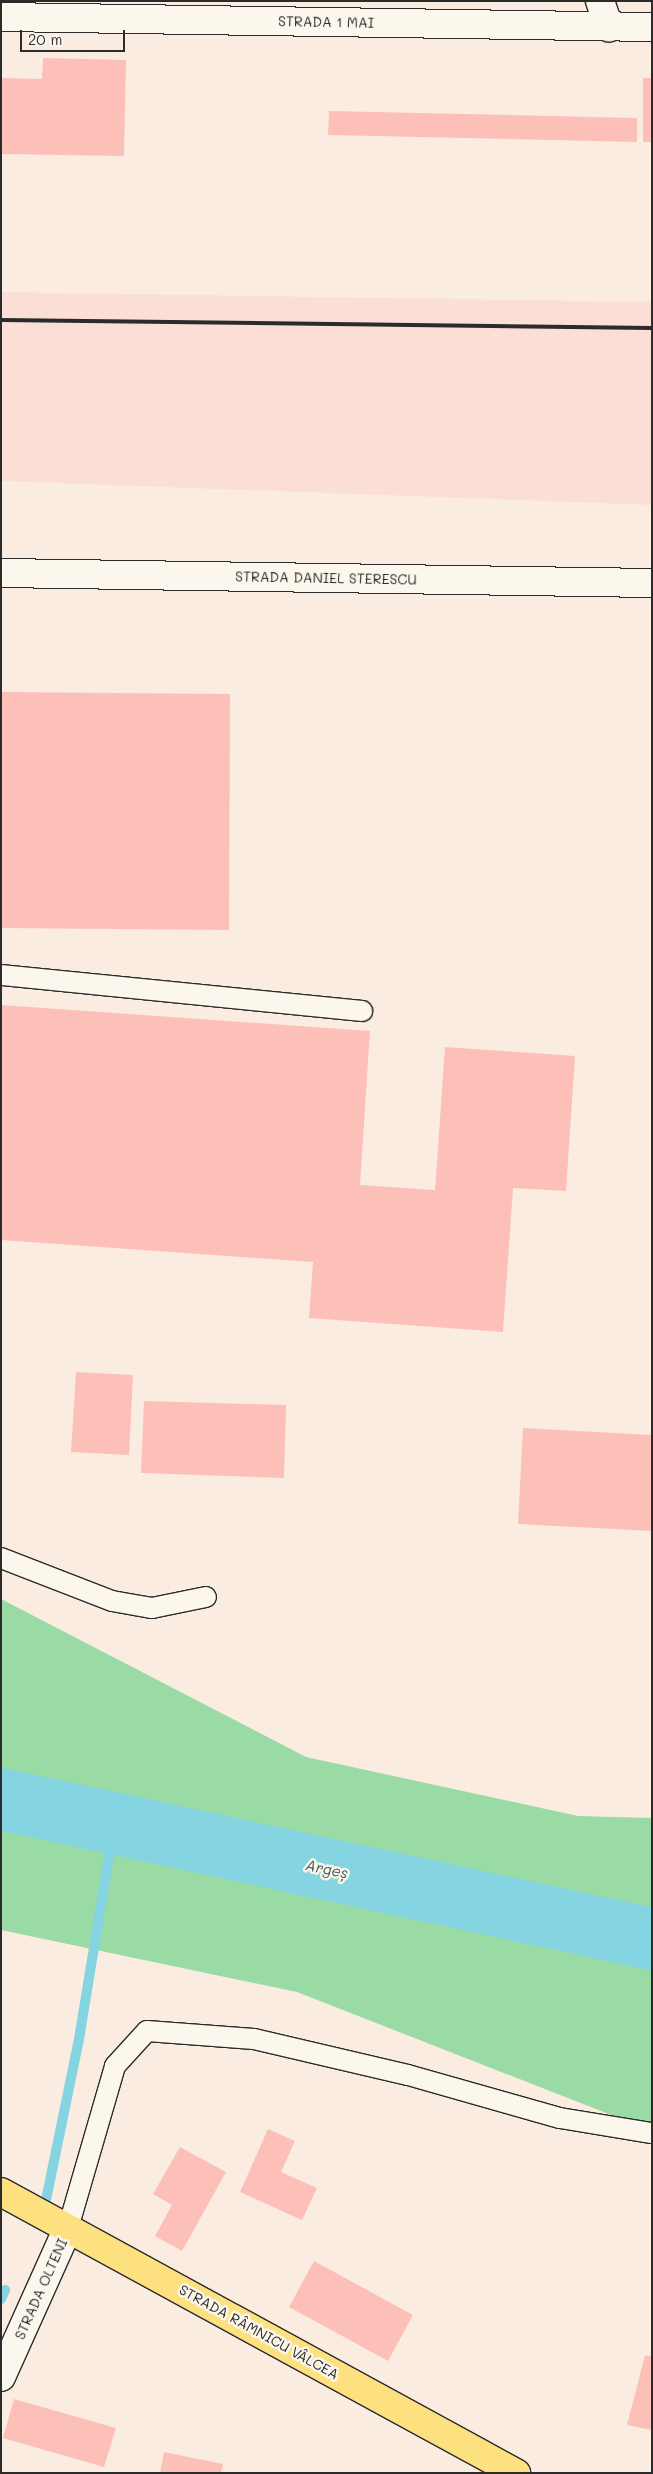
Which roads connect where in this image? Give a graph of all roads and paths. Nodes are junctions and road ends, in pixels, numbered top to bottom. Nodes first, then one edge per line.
1 (600, 1) edge
2 (1, 17) edge
3 (609, 27) junction
4 (652, 27) edge
5 (1, 572) edge
6 (652, 583) edge
7 (1, 975) edge
8 (362, 1011) dead end
9 (1, 1558) edge
10 (206, 1597) dead end
11 (652, 2133) edge
12 (1, 2192) edge
13 (68, 2228) junction
14 (1, 2377) edge
15 (516, 2473) edge

1 - 3 street
2 - 3 street, STRADA 1 MAI
3 - 4 street, STRADA 1 MAI
5 - 6 street, STRADA DANIEL STERESCU
7 - 8 lane
9 - 10 lane
11 - 13 lane
12 - 13 main road, STRADA RÂMNICU VÂLCEA
13 - 14 street, STRADA OLTENI
13 - 15 main road, STRADA RÂMNICU VÂLCEA

